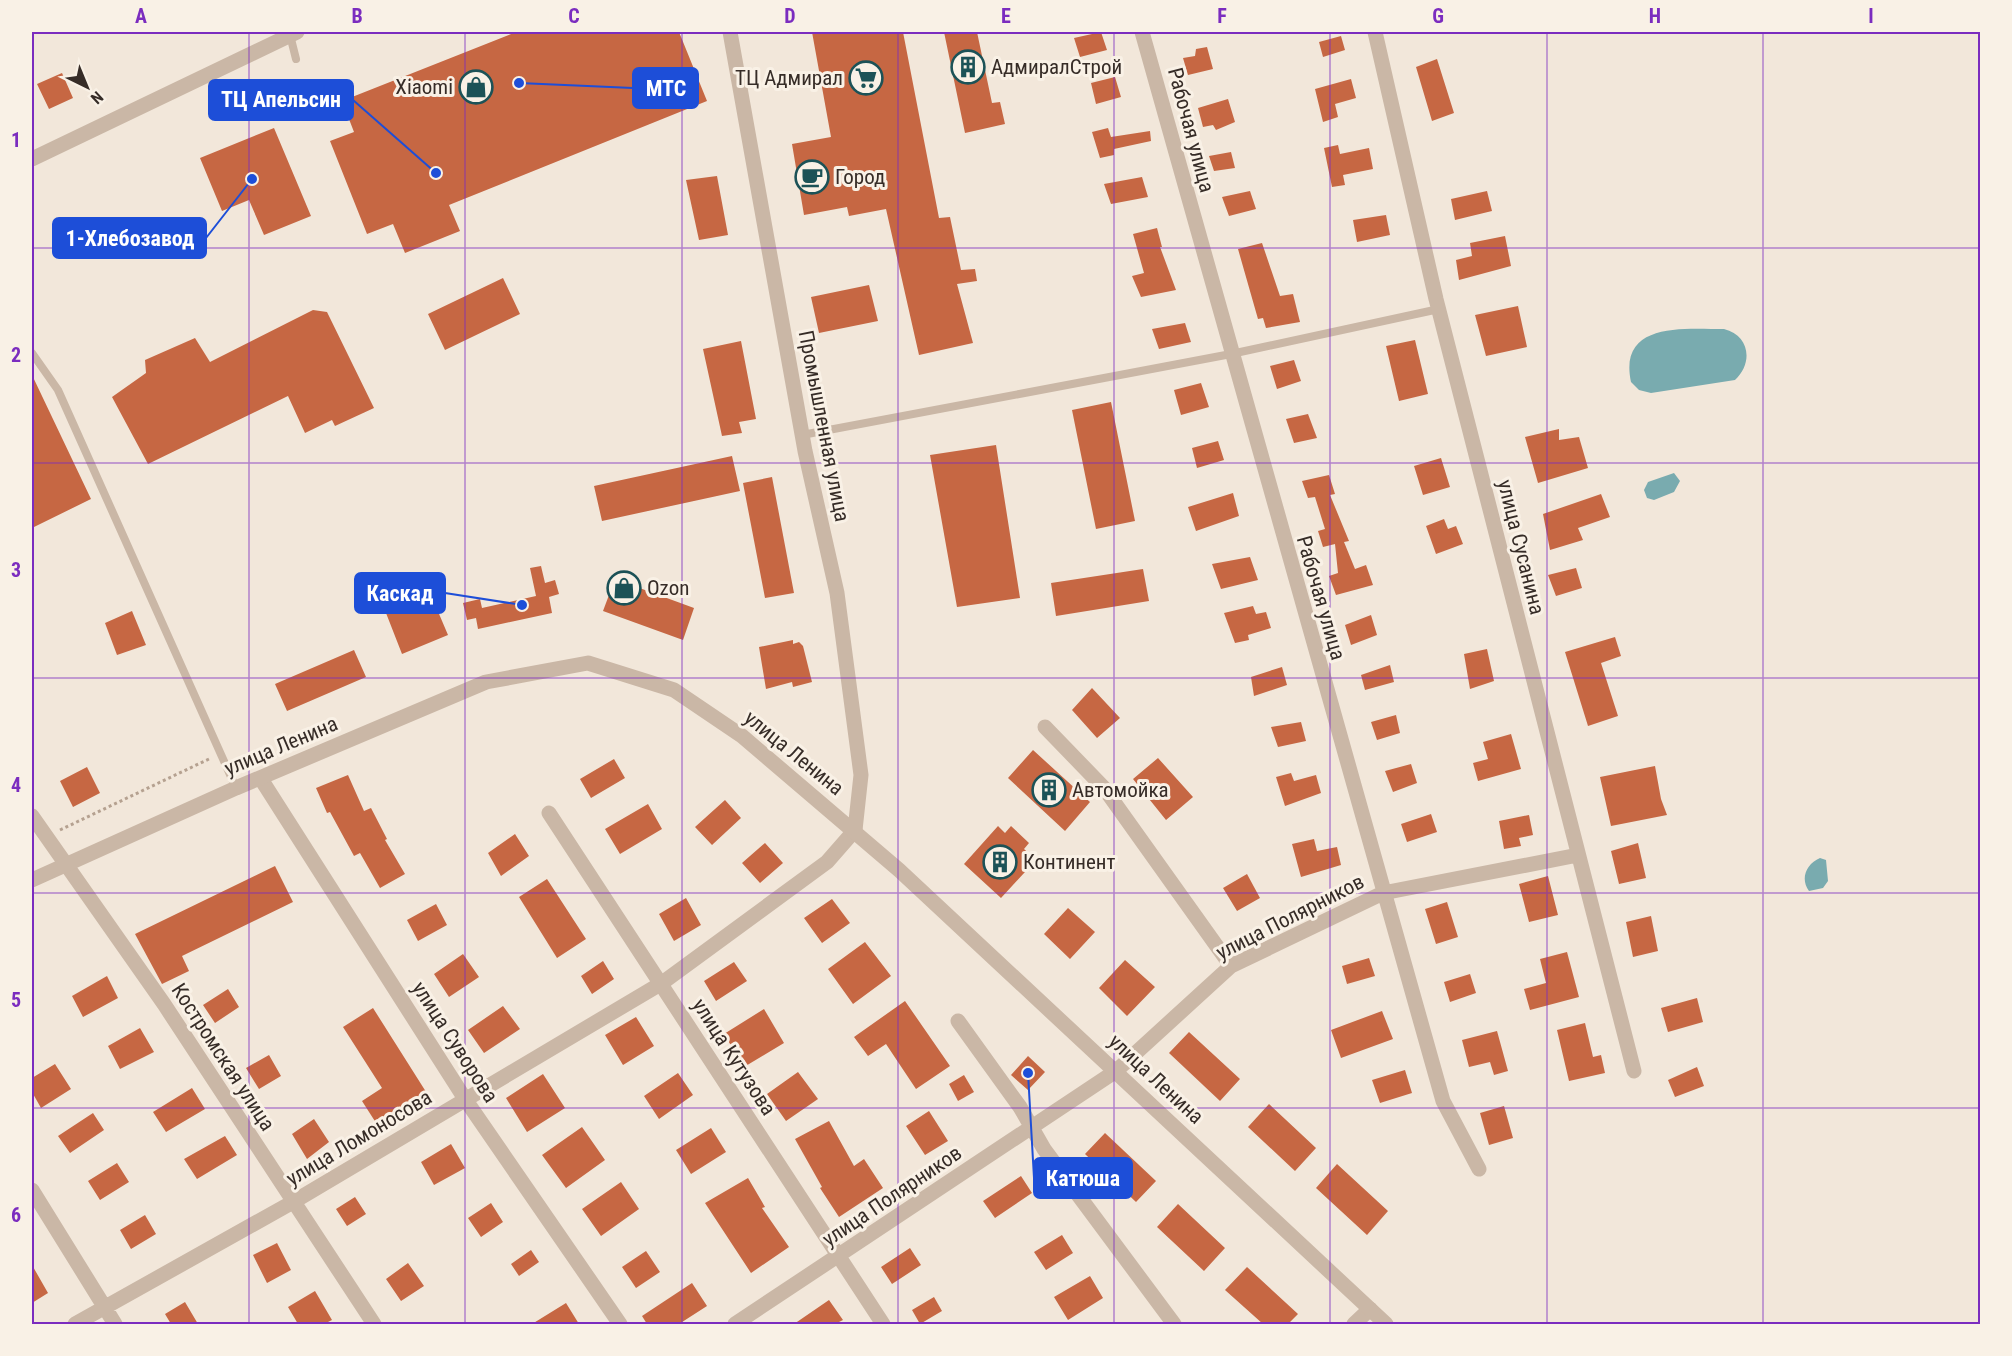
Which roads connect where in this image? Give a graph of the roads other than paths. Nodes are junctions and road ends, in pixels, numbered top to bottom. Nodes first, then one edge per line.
1 (730, 32) edge
2 (1142, 32) edge
3 (1375, 32) edge
4 (293, 33) edge
5 (296, 59) dead end
6 (32, 159) edge
7 (1439, 309) junction
8 (32, 353) edge
9 (1231, 354) junction
10 (802, 435) junction
11 (1045, 726) dead end
12 (261, 778) junction
13 (236, 788) junction
14 (549, 813) dead end
15 (32, 816) edge
16 (855, 830) junction
17 (1578, 855) junction
18 (65, 865) junction
19 (32, 880) edge
20 (1383, 892) junction
21 (1232, 966) junction
22 (662, 982) junction
23 (958, 1021) dead end
24 (1116, 1071) junction
25 (1634, 1071) dead end
26 (465, 1099) junction
27 (1032, 1127) junction
28 (1479, 1169) dead end
29 (32, 1190) edge
30 (293, 1202) junction
31 (839, 1258) junction
32 (105, 1308) junction
33 (1370, 1309) junction
34 (75, 1324) edge
35 (115, 1324) edge
36 (374, 1324) edge
37 (620, 1324) edge
38 (735, 1324) edge
39 (883, 1324) edge
40 (1174, 1324) edge
41 (1354, 1324) edge
42 (1386, 1324) edge

1 - 10 street, Промышленная улица
2 - 9 street, Рабочая улица
3 - 7 street, улица Сусанина
4 - 5 lane
4 - 6 street
7 - 9 lane
7 - 17 street, улица Сусанина
8 - 13 lane
9 - 10 lane
9 - 20 street, Рабочая улица
10 - 16 street, Промышленная улица
11 - 21 street
12 - 13 street, улица Ленина
12 - 16 street, улица Ленина
12 - 26 street, улица Суворова
13 - 18 street, улица Ленина
14 - 22 street, улица Кутузова
15 - 18 street, Костромская улица
16 - 22 street, улица Ломоносова
16 - 24 street, улица Ленина
17 - 20 street, улица Полярников
17 - 25 street, улица Сусанина
18 - 19 street, улица Ленина
18 - 30 street, Костромская улица
20 - 21 street, улица Полярников
20 - 28 street, Рабочая улица
21 - 24 street, улица Полярников
22 - 26 street, улица Ломоносова
22 - 31 street, улица Кутузова
23 - 27 street
24 - 27 street, улица Полярников
24 - 33 street, улица Ленина
26 - 30 street, улица Ломоносова
26 - 37 street, улица Суворова
27 - 31 street, улица Полярников
27 - 40 street
29 - 32 street
30 - 32 street, улица Ломоносова
30 - 36 street, Костромская улица
31 - 38 street, улица Полярников
31 - 39 street, улица Кутузова
32 - 34 street, улица Ломоносова
32 - 35 street
33 - 41 street
33 - 42 street, улица Ленина

